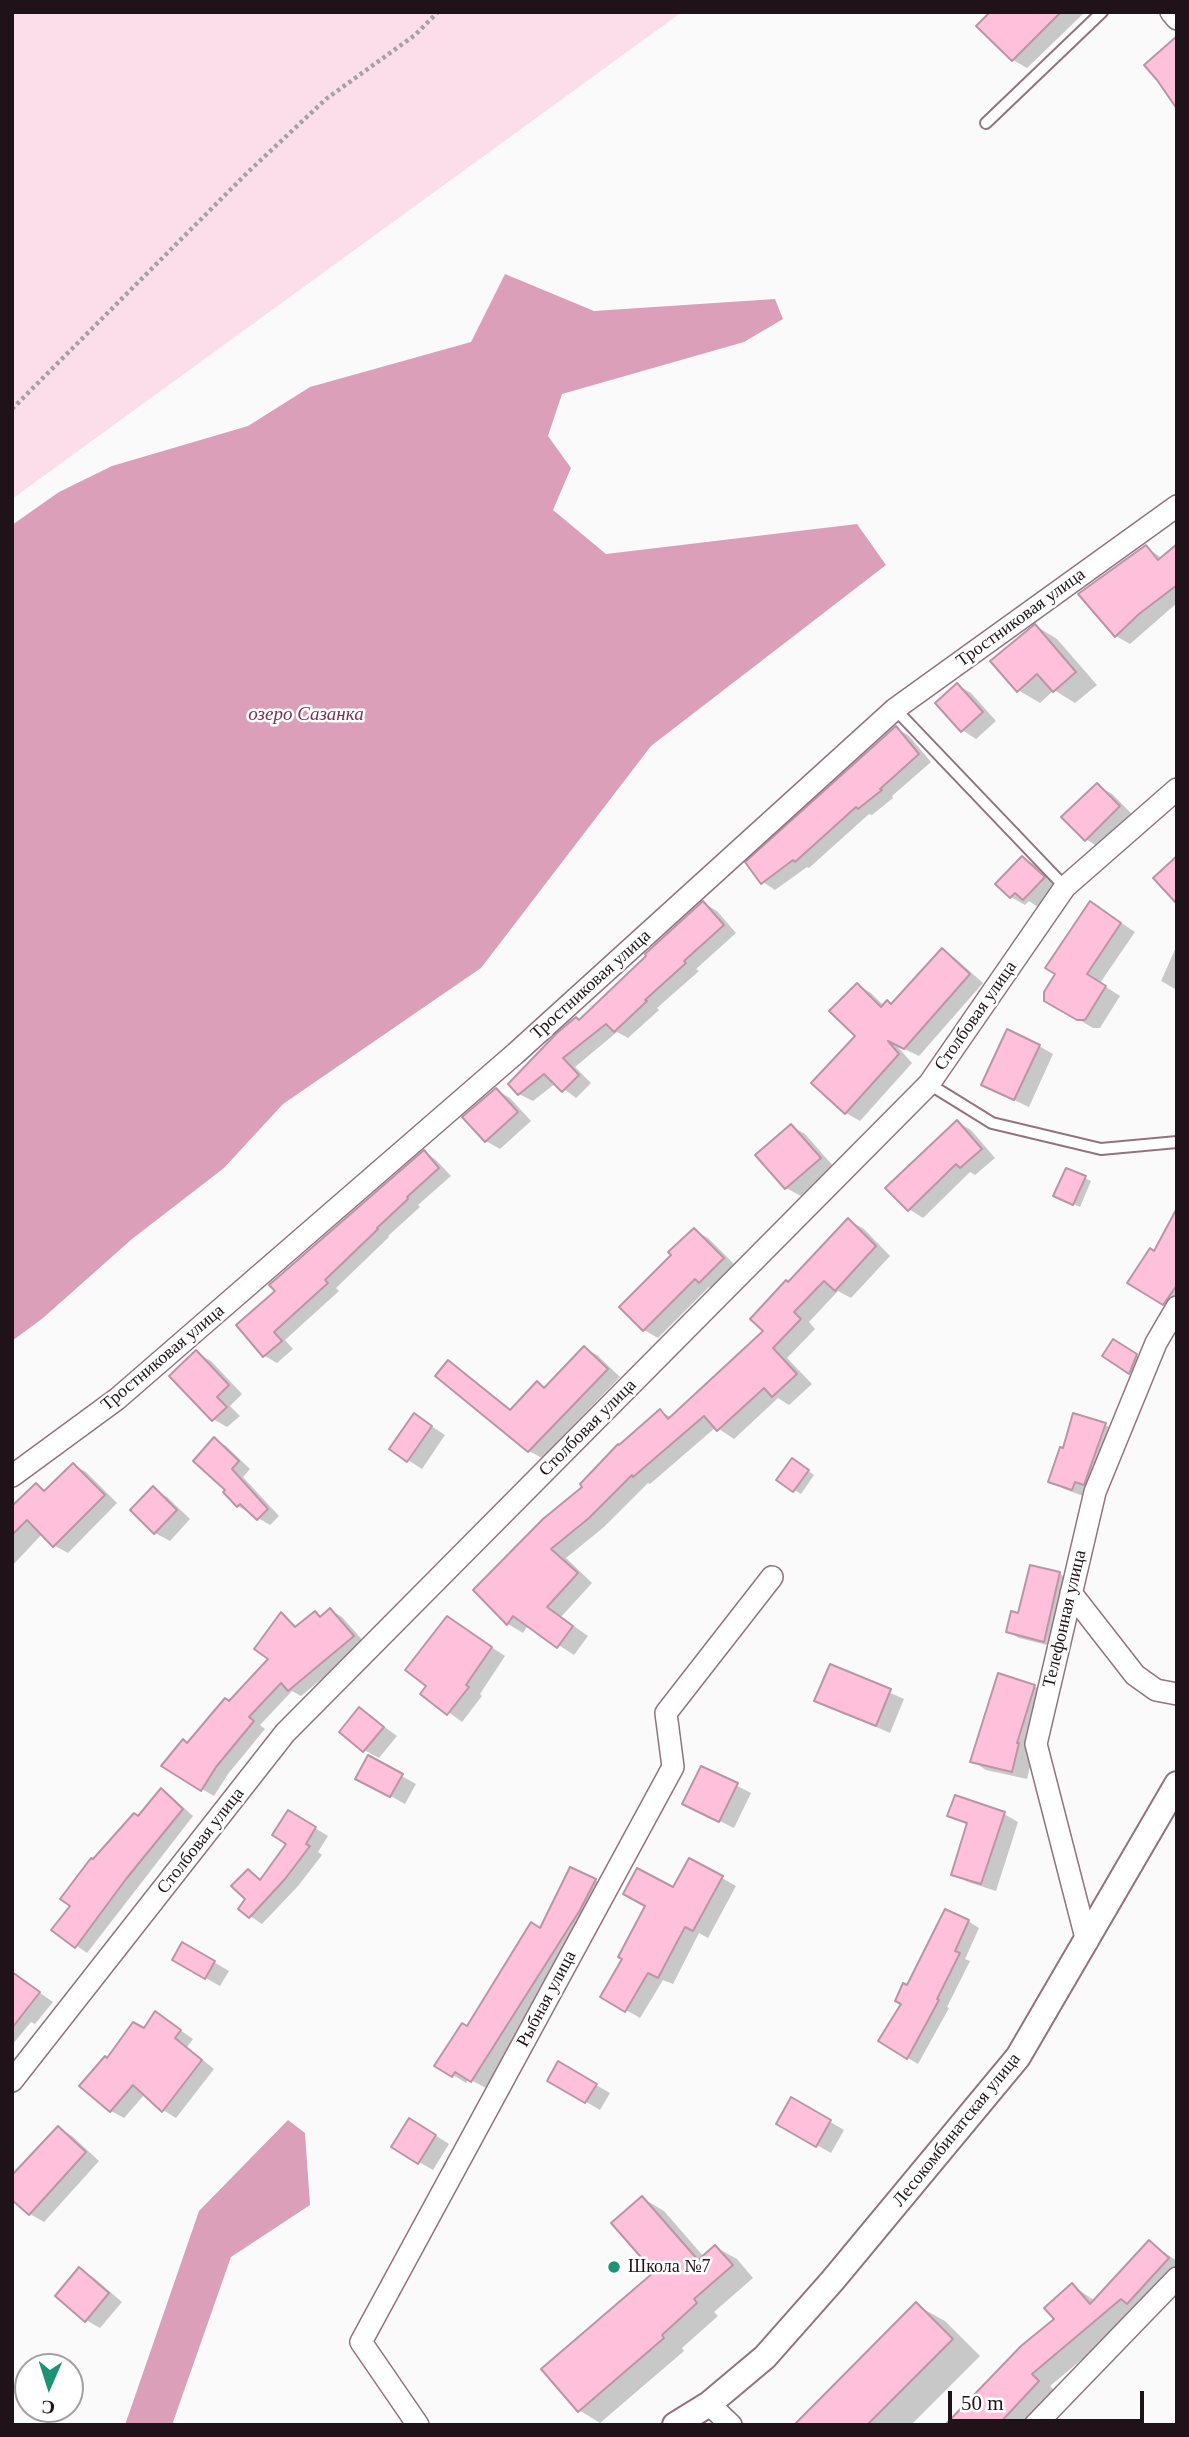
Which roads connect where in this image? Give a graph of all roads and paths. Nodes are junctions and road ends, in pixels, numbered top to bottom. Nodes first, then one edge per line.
1 (438, 12) edge
2 (1102, 12) edge
3 (1171, 12) edge
4 (1177, 19) edge
5 (986, 123) dead end
6 (12, 409) edge
7 (1177, 506) edge
8 (895, 709) junction
9 (1177, 789) edge
10 (1065, 887) junction
11 (929, 1084) junction
12 (1177, 1142) edge
13 (1177, 1307) edge
14 (12, 1476) edge
15 (772, 1577) dead end
16 (1071, 1593) junction
17 (1177, 1693) edge
18 (1177, 1784) edge
19 (1087, 1942) junction
20 (12, 2081) edge
21 (1177, 2278) edge
22 (709, 2404) junction
23 (418, 2425) edge
24 (675, 2425) edge
25 (731, 2425) edge
26 (1035, 2425) edge

1 - 6 path
2 - 5 lane
3 - 4 street
7 - 8 street, Тростниковая улица
8 - 10 lane
8 - 14 street, Тростниковая улица
9 - 10 street, Столбовая улица
10 - 11 street, Столбовая улица
11 - 12 lane
11 - 20 street, Столбовая улица
13 - 16 street, Телефонная улица
15 - 23 street, Рыбная улица
16 - 17 street
16 - 19 street, Телефонная улица
18 - 19 street, Лесокомбинатская улица
19 - 22 street, Лесокомбинатская улица
21 - 26 street
22 - 24 street, Лесокомбинатская улица
22 - 25 street

